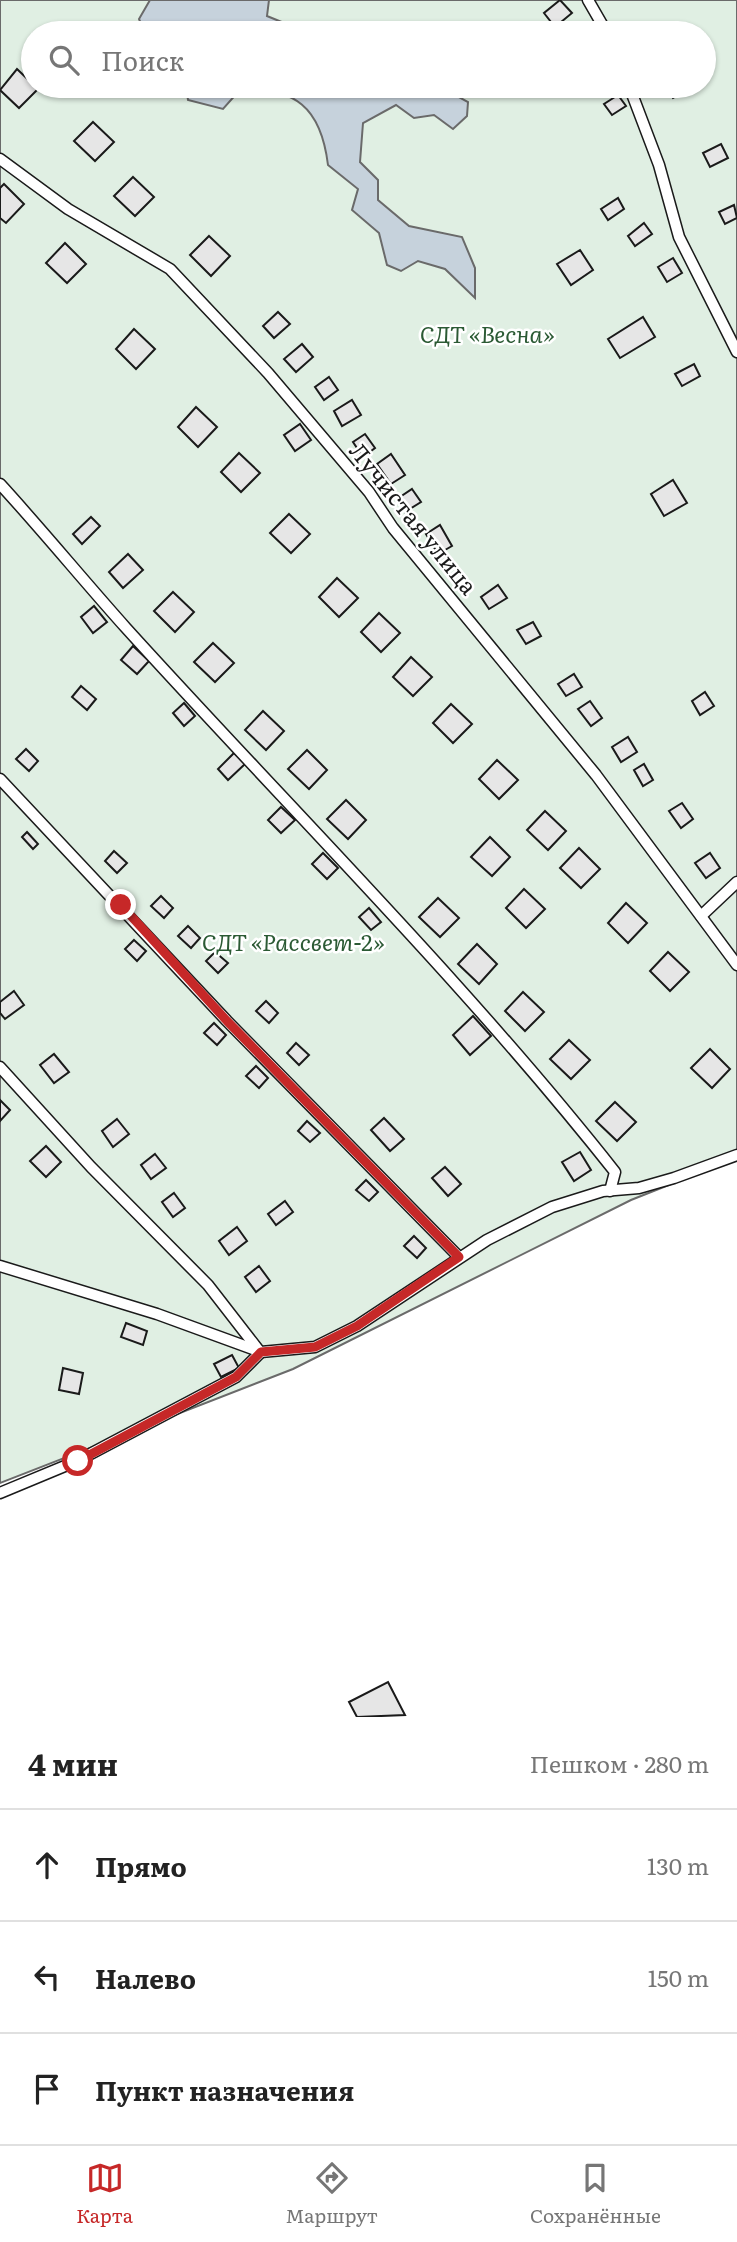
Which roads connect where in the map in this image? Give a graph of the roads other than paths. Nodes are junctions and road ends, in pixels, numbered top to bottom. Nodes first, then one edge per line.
1 (588, 0) edge
2 (600, 21) edge
3 (634, 98) edge
4 (0, 159) edge
5 (737, 352) edge
6 (0, 484) edge
7 (0, 779) edge
8 (737, 881) edge
9 (701, 916) junction
10 (737, 965) edge
11 (0, 1067) edge
12 (737, 1155) edge
13 (610, 1191) junction
14 (459, 1257) junction
15 (0, 1266) edge
16 (261, 1352) junction
17 (0, 1493) edge

1 - 2 lane
3 - 5 lane
4 - 9 lane, Лучистая улица
6 - 13 lane
7 - 14 lane
8 - 9 lane
9 - 10 lane, Лучистая улица
11 - 16 lane
12 - 13 lane
13 - 14 lane
14 - 16 lane
15 - 16 lane
16 - 17 lane

